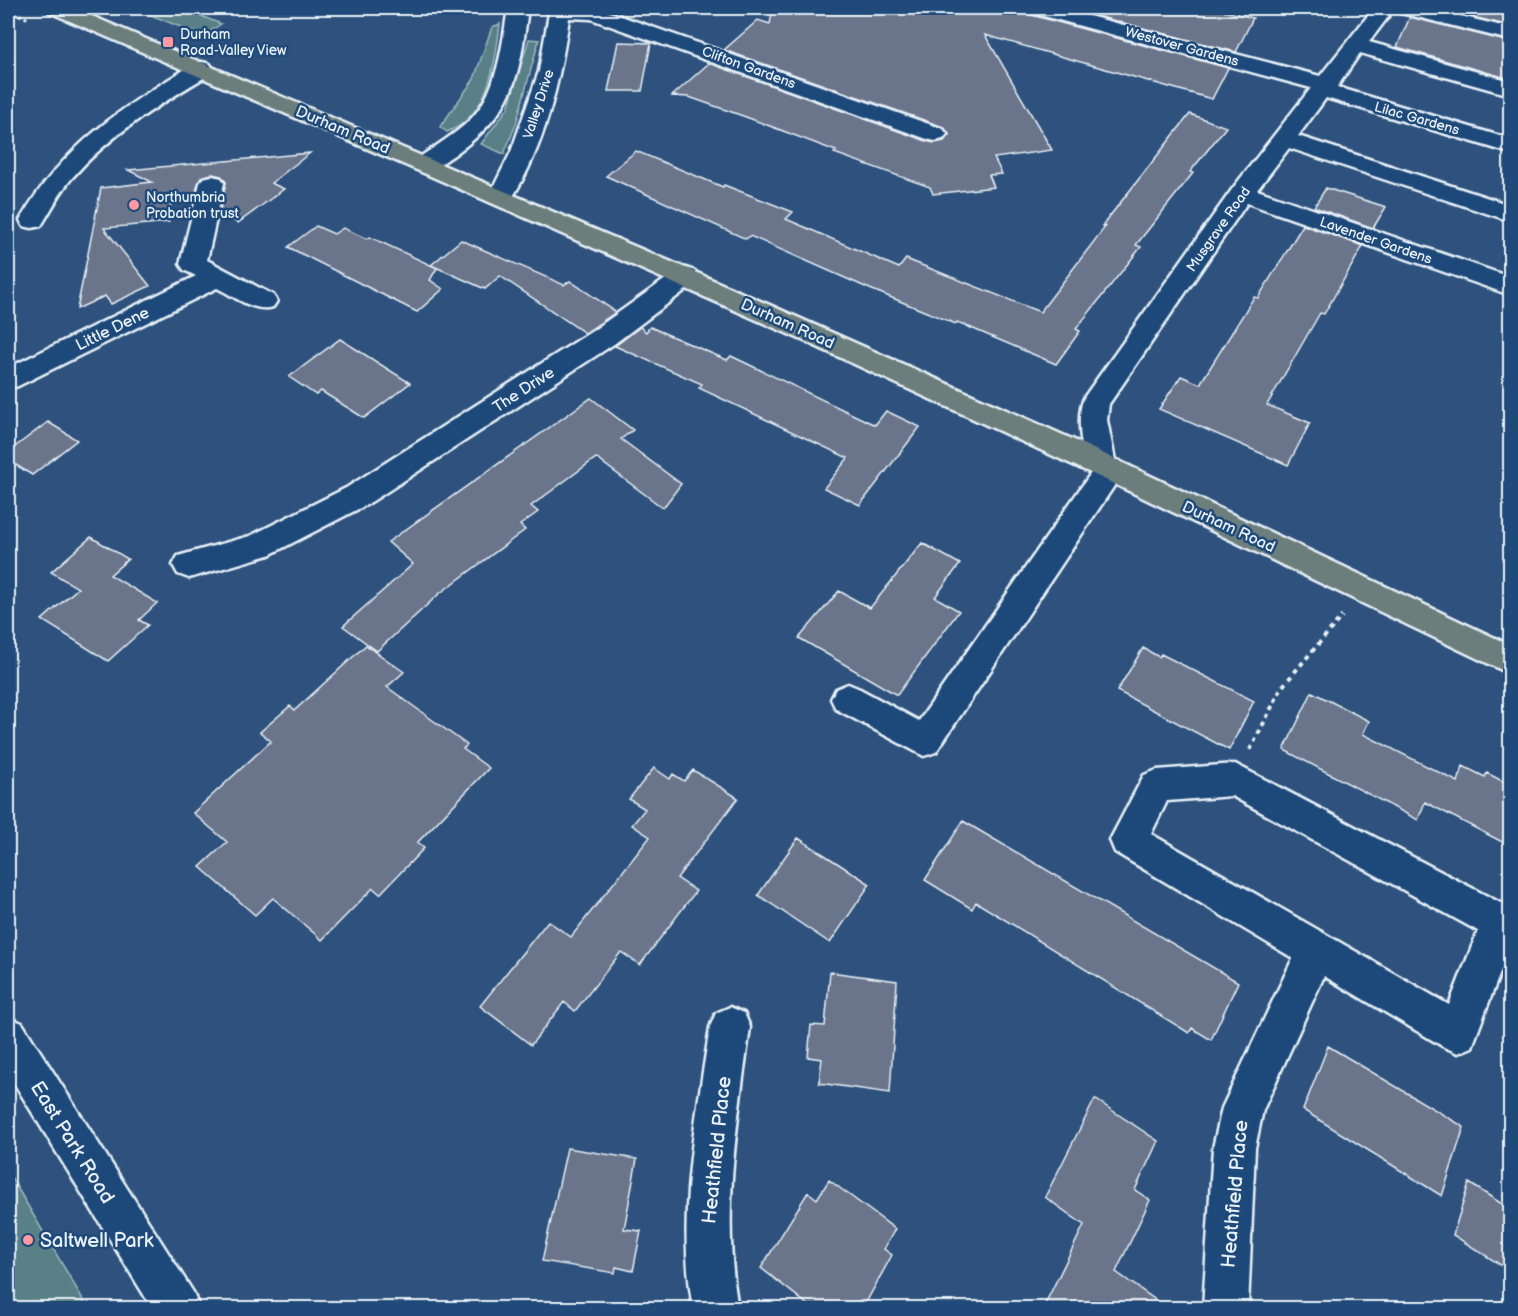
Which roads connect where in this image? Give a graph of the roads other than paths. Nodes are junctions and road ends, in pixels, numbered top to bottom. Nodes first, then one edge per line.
1 (56, 8) edge
2 (519, 8) edge
3 (1036, 8) edge
4 (1384, 8) edge
5 (1404, 8) edge
6 (558, 9) edge
7 (1510, 34) edge
8 (1355, 45) junction
9 (202, 69) junction
10 (1325, 87) junction
11 (1510, 88) edge
12 (936, 134) dead end
13 (1284, 139) junction
14 (1510, 146) edge
15 (425, 164) junction
16 (212, 183) dead end
17 (1242, 193) junction
18 (501, 195) junction
19 (1510, 213) edge
20 (32, 220) dead end
21 (217, 277) junction
22 (686, 277) junction
23 (1510, 286) edge
24 (264, 301) dead end
25 (8, 379) edge
26 (1106, 468) junction
27 (189, 565) dead end
28 (1510, 660) edge
29 (848, 699) dead end
30 (1316, 951) junction
31 (730, 1027) dead end
32 (8, 1037) edge
33 (177, 1308) edge
34 (715, 1308) edge
35 (1225, 1308) edge

1 - 9 main road, Durham Road
2 - 15 street
3 - 10 street, Westover Gardens
4 - 8 street, Musgrave Road
5 - 7 street
6 - 12 street, Clifton Gardens
6 - 18 street, Valley Drive
8 - 10 street, Musgrave Road
8 - 11 street
9 - 15 main road, Durham Road
9 - 20 street
10 - 13 street, Musgrave Road
10 - 14 street, Lilac Gardens
13 - 17 street, Musgrave Road
13 - 19 street
15 - 18 main road, Durham Road
16 - 21 street
17 - 23 street, Lavender Gardens
17 - 26 street, Musgrave Road
18 - 22 main road, Durham Road
21 - 24 street
21 - 25 street, Little Dene
22 - 26 main road, Durham Road
22 - 27 street, The Drive
26 - 28 main road, Durham Road
26 - 29 street
30 - 30 street
30 - 35 street, Heathfield Place
31 - 34 street, Heathfield Place
32 - 33 street, East Park Road

